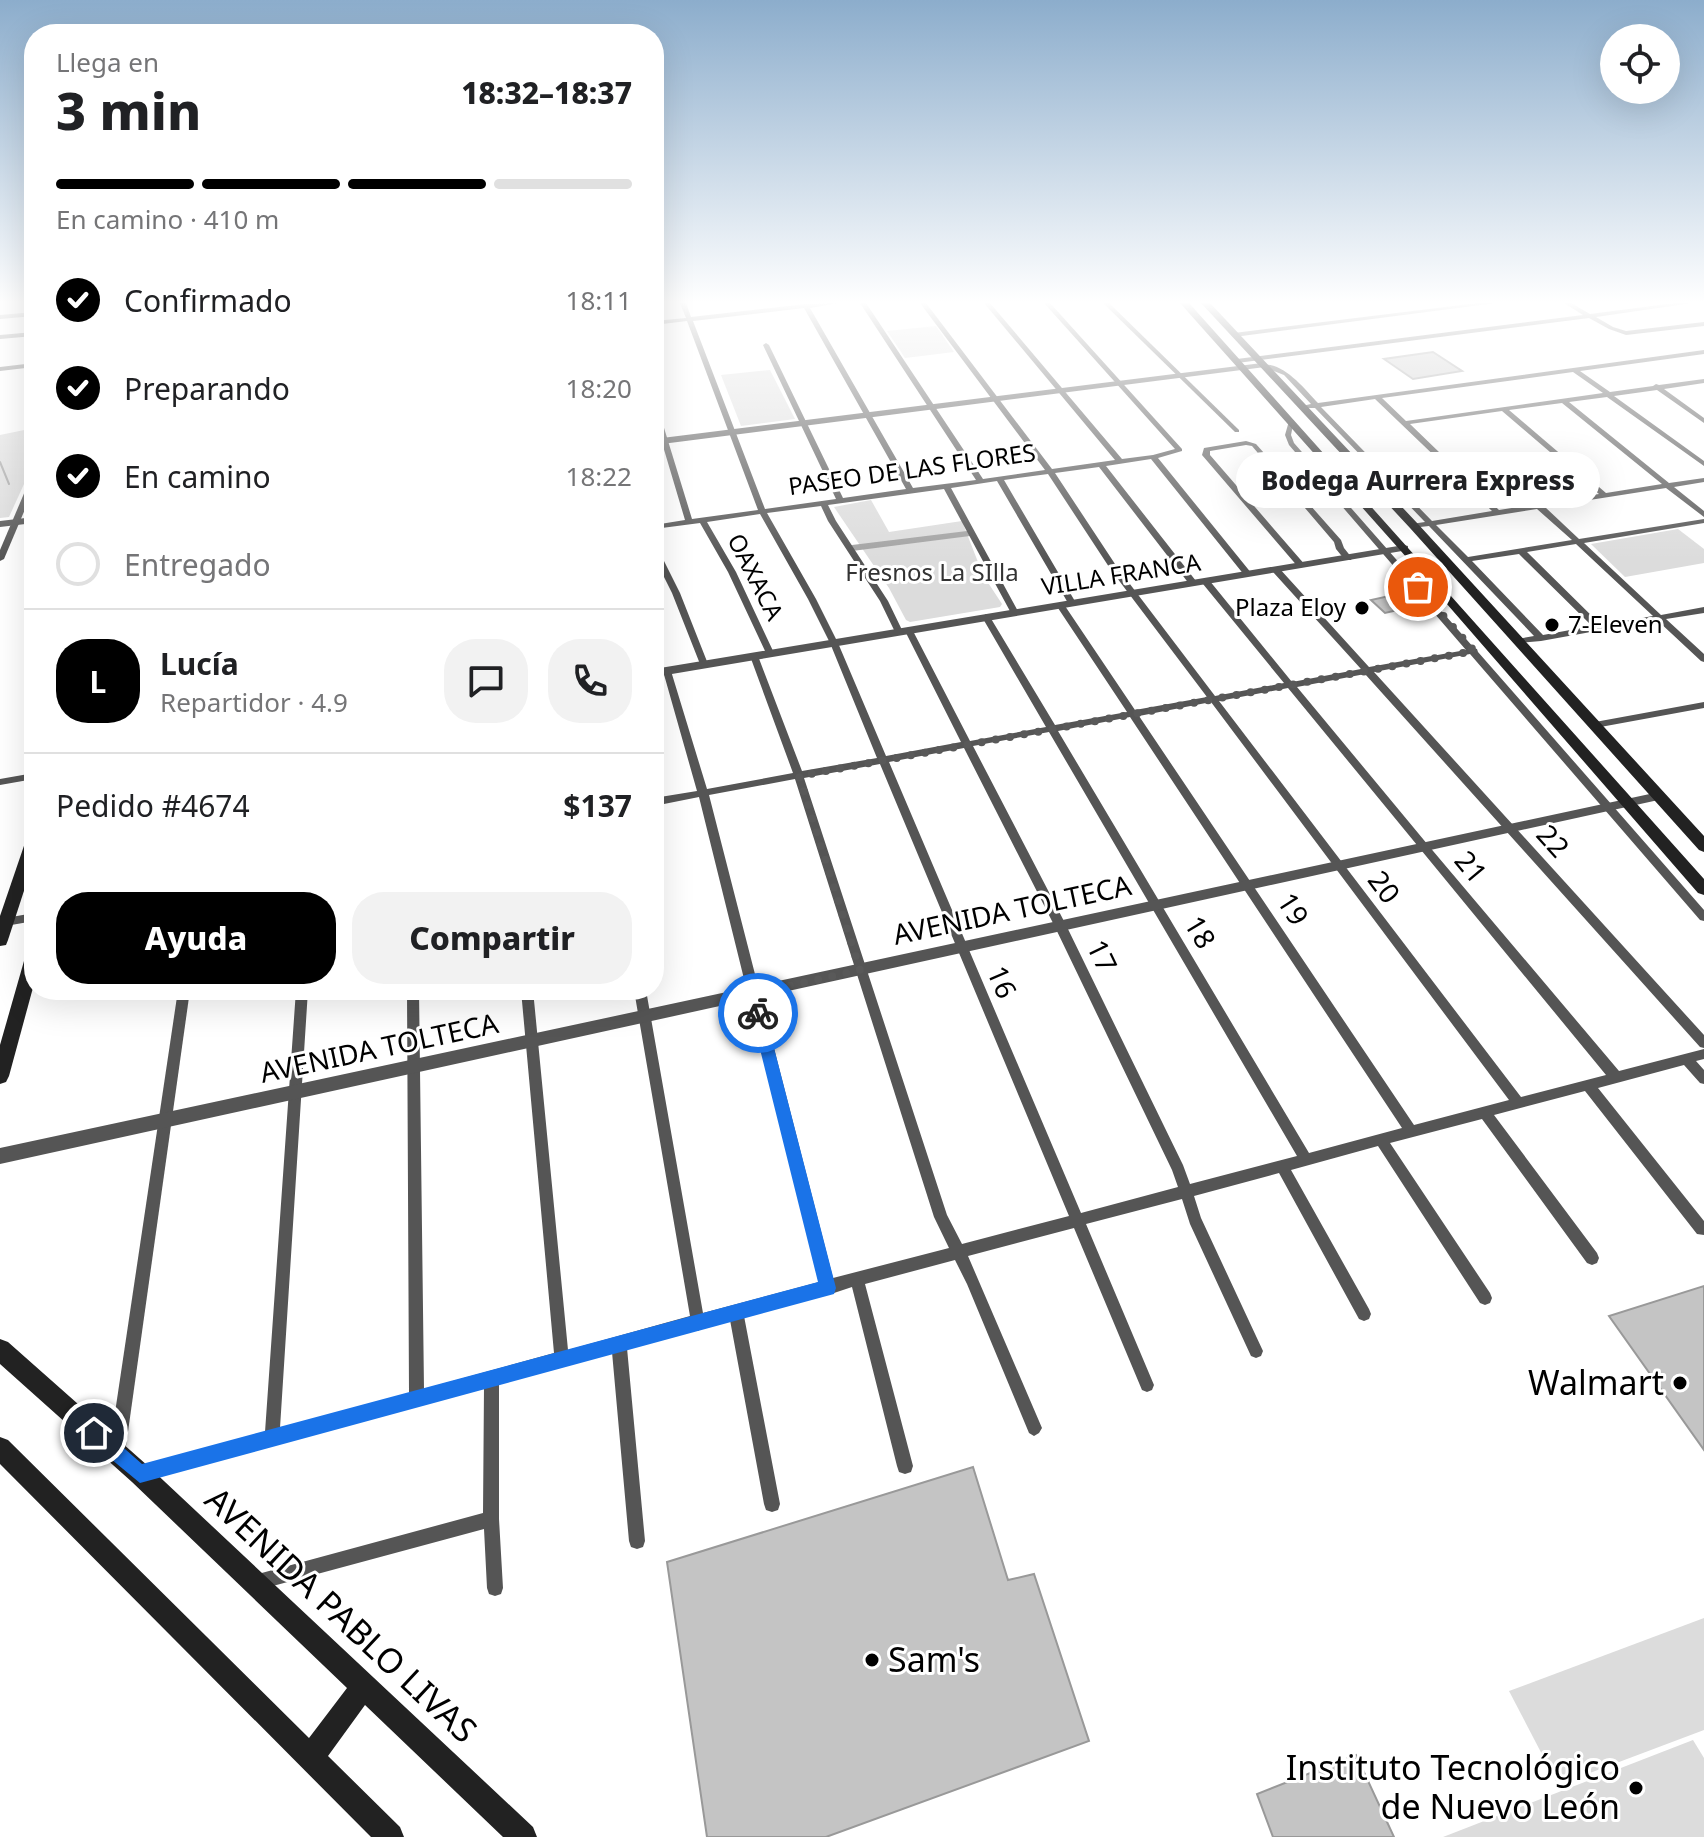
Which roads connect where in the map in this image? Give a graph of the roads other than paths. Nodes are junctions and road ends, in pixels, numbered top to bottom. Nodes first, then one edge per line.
1 (716, 389) edge
2 (787, 389) edge
3 (853, 389) edge
4 (920, 389) edge
5 (988, 389) edge
6 (1077, 389) edge
7 (1126, 389) edge
8 (1192, 389) edge
9 (1263, 389) edge
10 (1290, 389) edge
11 (1438, 389) edge
12 (1601, 389) edge
13 (1637, 389) edge
14 (1660, 389) edge
15 (1059, 391) junction
16 (1607, 393) junction
17 (1377, 397) junction
18 (996, 399) junction
19 (1562, 400) junction
20 (932, 406) junction
21 (1310, 406) junction
22 (1503, 409) junction
23 (867, 414) junction
24 (1292, 421) junction
25 (1704, 421) edge
26 (803, 423) junction
27 (1405, 423) junction
28 (733, 431) junction
29 (1237, 431) dead end
30 (664, 437) edge
31 (665, 440) junction
32 (1153, 457) junction
33 (1120, 461) junction
34 (1101, 464) junction
35 (1704, 464) edge
36 (1050, 471) junction
37 (999, 478) junction
38 (1704, 480) edge
39 (981, 481) junction
40 (946, 486) junction
41 (1666, 486) junction
42 (911, 491) junction
43 (1605, 496) junction
44 (840, 500) junction
45 (823, 503) junction
46 (24, 504) edge
47 (1539, 506) junction
48 (762, 512) junction
49 (1498, 513) junction
50 (1704, 518) edge
51 (702, 519) junction
52 (24, 521) edge
53 (689, 521) junction
54 (17, 522) junction
55 (1433, 523) junction
56 (0, 524) edge
57 (664, 525) edge
58 (1414, 526) junction
59 (1579, 541) junction
60 (1404, 548) junction
61 (1520, 550) junction
62 (1386, 551) junction
63 (1348, 558) junction
64 (0, 559) edge
65 (1466, 560) junction
66 (1302, 566) junction
67 (664, 569) edge
68 (1276, 570) junction
69 (1248, 574) junction
70 (1206, 582) junction
71 (1193, 583) junction
72 (1133, 594) junction
73 (1072, 603) junction
74 (1060, 605) junction
75 (1704, 610) edge
76 (1015, 613) junction
77 (986, 617) junction
78 (1660, 619) junction
79 (1599, 628) junction
80 (904, 632) junction
81 (1541, 638) junction
82 (1520, 641) junction
83 (834, 643) junction
84 (1474, 651) junction
85 (770, 653) junction
86 (754, 656) junction
87 (1704, 659) edge
88 (704, 664) junction
89 (664, 671) edge
90 (667, 671) junction
91 (1366, 672) junction
92 (1291, 685) junction
93 (1214, 700) junction
94 (1704, 705) edge
95 (1133, 714) junction
96 (1595, 725) junction
97 (1051, 729) junction
98 (969, 745) junction
99 (883, 761) junction
100 (799, 776) junction
101 (24, 778) edge
102 (0, 782) edge
103 (703, 793) junction
104 (1659, 796) junction
105 (664, 800) edge
106 (1629, 804) junction
107 (1610, 807) junction
108 (1510, 830) junction
109 (1704, 846) edge
110 (1424, 848) junction
111 (24, 865) edge
112 (1338, 867) junction
113 (1249, 886) junction
114 (1704, 889) edge
115 (1156, 905) junction
116 (1704, 917) edge
117 (24, 919) edge
118 (3, 923) edge
119 (1060, 925) junction
120 (0, 940) edge
121 (962, 947) junction
122 (860, 970) junction
123 (24, 990) edge
124 (753, 994) junction
125 (183, 1000) edge
126 (301, 1000) edge
127 (413, 1000) edge
128 (528, 1000) edge
129 (641, 1000) edge
130 (644, 1017) junction
131 (532, 1041) junction
132 (1704, 1043) edge
133 (1704, 1054) edge
134 (1686, 1058) junction
135 (415, 1067) junction
136 (0, 1076) edge
137 (1616, 1077) junction
138 (1704, 1079) edge
139 (1588, 1085) junction
140 (295, 1093) junction
141 (1518, 1103) junction
142 (1484, 1112) junction
143 (168, 1120) junction
144 (1411, 1131) junction
145 (1381, 1140) junction
146 (0, 1156) edge
147 (1306, 1160) junction
148 (1282, 1166) junction
149 (1185, 1192) junction
150 (1076, 1222) junction
151 (1702, 1229) edge
152 (959, 1254) junction
153 (1592, 1258) dead end
154 (857, 1281) junction
155 (828, 1288) junction
156 (1485, 1298) dead end
157 (736, 1311) junction
158 (1364, 1314) dead end
159 (698, 1324) junction
160 (619, 1345) junction
161 (0, 1350) edge
162 (1256, 1351) dead end
163 (562, 1360) junction
164 (492, 1379) junction
165 (1147, 1385) dead end
166 (417, 1399) junction
167 (1034, 1428) dead end
168 (272, 1437) junction
169 (117, 1454) junction
170 (4, 1461) edge
171 (905, 1466) dead end
172 (140, 1474) junction
173 (772, 1504) dead end
174 (491, 1519) junction
175 (637, 1541) dead end
176 (253, 1583) junction
177 (495, 1588) dead end
178 (364, 1686) junction
179 (310, 1758) junction
180 (390, 1837) edge
181 (523, 1837) edge

1 - 28 street, 16
2 - 26 street
3 - 23 street
4 - 20 street
5 - 18 street, 20
6 - 15 street
7 - 32 street, PASEO DE LAS FLORES
8 - 29 street
9 - 24 main road
10 - 21 main road
11 - 17 street
12 - 16 street
13 - 16 street
14 - 25 street
15 - 18 street
15 - 33 street
16 - 19 street
16 - 35 street
17 - 21 street
17 - 27 street
18 - 20 street
18 - 36 street, 20
19 - 22 street
19 - 41 street
20 - 23 street
20 - 39 street
21 - 55 street
21 - 58 main road
22 - 27 street
22 - 43 street
23 - 26 street
23 - 42 street
24 - 60 main road
24 - 62 street
26 - 28 street
26 - 44 street
27 - 49 street
28 - 31 street
28 - 48 street, 16
30 - 31 street, OAXACA
31 - 53 street, OAXACA
32 - 33 street, PASEO DE LAS FLORES
32 - 69 street
33 - 34 street, PASEO DE LAS FLORES
34 - 36 street, PASEO DE LAS FLORES
34 - 71 street
36 - 37 street, PASEO DE LAS FLORES
36 - 72 street, 20
37 - 39 street, PASEO DE LAS FLORES
37 - 73 street
38 - 41 street
39 - 40 street, PASEO DE LAS FLORES
40 - 42 street, PASEO DE LAS FLORES
40 - 76 street
41 - 43 street
41 - 50 street
42 - 44 street, PASEO DE LAS FLORES
43 - 47 street
44 - 45 street, PASEO DE LAS FLORES
45 - 48 street, PASEO DE LAS FLORES
45 - 80 street, 17
46 - 54 street
47 - 49 street
47 - 59 street
48 - 51 street, PASEO DE LAS FLORES
48 - 83 street, 16
49 - 55 street
50 - 59 street
51 - 53 street, PASEO DE LAS FLORES
51 - 85 street, OAXACA
52 - 54 street
53 - 57 street, PASEO DE LAS FLORES
54 - 56 street
54 - 64 street
55 - 58 street
55 - 65 street
58 - 82 main road
59 - 61 street
59 - 78 street
60 - 62 street, VILLA FRANCA
60 - 106 main road
61 - 65 street
61 - 79 street
62 - 63 street, VILLA FRANCA
62 - 84 street
63 - 66 street, VILLA FRANCA
63 - 66 street
65 - 81 street
66 - 68 street, VILLA FRANCA
67 - 88 street
68 - 69 street, VILLA FRANCA
68 - 91 street, 22
69 - 70 street, VILLA FRANCA
70 - 71 street, VILLA FRANCA
70 - 92 street, 21
71 - 72 street, VILLA FRANCA
72 - 73 street, VILLA FRANCA
72 - 93 street, 20
73 - 74 street, VILLA FRANCA
74 - 76 street, VILLA FRANCA
74 - 95 street, 19
75 - 78 street
76 - 77 street, VILLA FRANCA
77 - 80 street, VILLA FRANCA
77 - 97 street, 18
78 - 79 street
78 - 87 street
79 - 81 street
80 - 83 street, VILLA FRANCA
80 - 98 street, 17
81 - 82 street
82 - 96 main road
83 - 85 street, VILLA FRANCA
83 - 99 street, 16
84 - 91 street
84 - 107 street
85 - 86 street, VILLA FRANCA
86 - 88 street, VILLA FRANCA
86 - 100 street
88 - 90 street, VILLA FRANCA
89 - 90 street, VILLA FRANCA
90 - 103 street
91 - 92 street
91 - 108 street, 22
92 - 93 street
92 - 110 street, 21
93 - 95 street
93 - 112 street, 20
94 - 96 street
95 - 97 street
95 - 113 street, 19
96 - 104 main road
97 - 98 street
97 - 115 street, 18
98 - 99 street
98 - 119 street, 17
99 - 100 street
99 - 121 street, 16
100 - 103 street
100 - 122 street
101 - 102 street
103 - 105 street
103 - 124 street
104 - 106 street, AVENIDA TOLTECA
104 - 109 main road
106 - 107 street, AVENIDA TOLTECA
106 - 114 main road
107 - 108 street, AVENIDA TOLTECA
107 - 116 street
108 - 110 street, AVENIDA TOLTECA
108 - 132 street, 22
110 - 112 street, AVENIDA TOLTECA
110 - 137 street, 21
111 - 118 main road
112 - 113 street, AVENIDA TOLTECA
112 - 141 street, 20
113 - 115 street, AVENIDA TOLTECA
113 - 144 street, 19
115 - 119 street, AVENIDA TOLTECA
115 - 147 street, 18
117 - 118 street
118 - 120 main road
119 - 121 street, AVENIDA TOLTECA
119 - 149 street, 17
121 - 122 street, AVENIDA TOLTECA
121 - 150 street, 16
122 - 124 street, AVENIDA TOLTECA
122 - 152 street
123 - 136 main road
124 - 130 street, AVENIDA TOLTECA
124 - 155 street
125 - 143 street
126 - 140 street
127 - 135 street
128 - 131 street
129 - 130 street
130 - 131 street, AVENIDA TOLTECA
130 - 159 street
131 - 135 street, AVENIDA TOLTECA
131 - 163 street
133 - 134 street
134 - 137 street
134 - 138 street
135 - 140 street, AVENIDA TOLTECA
135 - 166 street
137 - 139 street
139 - 141 street
139 - 151 street
140 - 143 street, AVENIDA TOLTECA
140 - 168 street
141 - 142 street
142 - 144 street
142 - 153 street
143 - 146 street, AVENIDA TOLTECA
143 - 169 street
144 - 145 street
145 - 147 street
145 - 156 street
147 - 148 street
148 - 149 street
148 - 158 street
149 - 150 street
149 - 162 street, 17
150 - 152 street
150 - 165 street, 16
152 - 154 street
152 - 167 street
154 - 155 street
154 - 171 street
155 - 157 street
157 - 159 street
157 - 173 street
159 - 160 street
160 - 163 street
160 - 175 street
161 - 169 main road, AVENIDA PABLO LIVAS
163 - 164 street
164 - 166 street
164 - 174 street
166 - 168 street
168 - 172 street
169 - 172 main road, AVENIDA PABLO LIVAS
170 - 179 main road
172 - 176 main road, AVENIDA PABLO LIVAS
174 - 176 street
174 - 177 street
176 - 178 main road, AVENIDA PABLO LIVAS
178 - 179 main road
178 - 181 main road, AVENIDA PABLO LIVAS
179 - 180 main road

